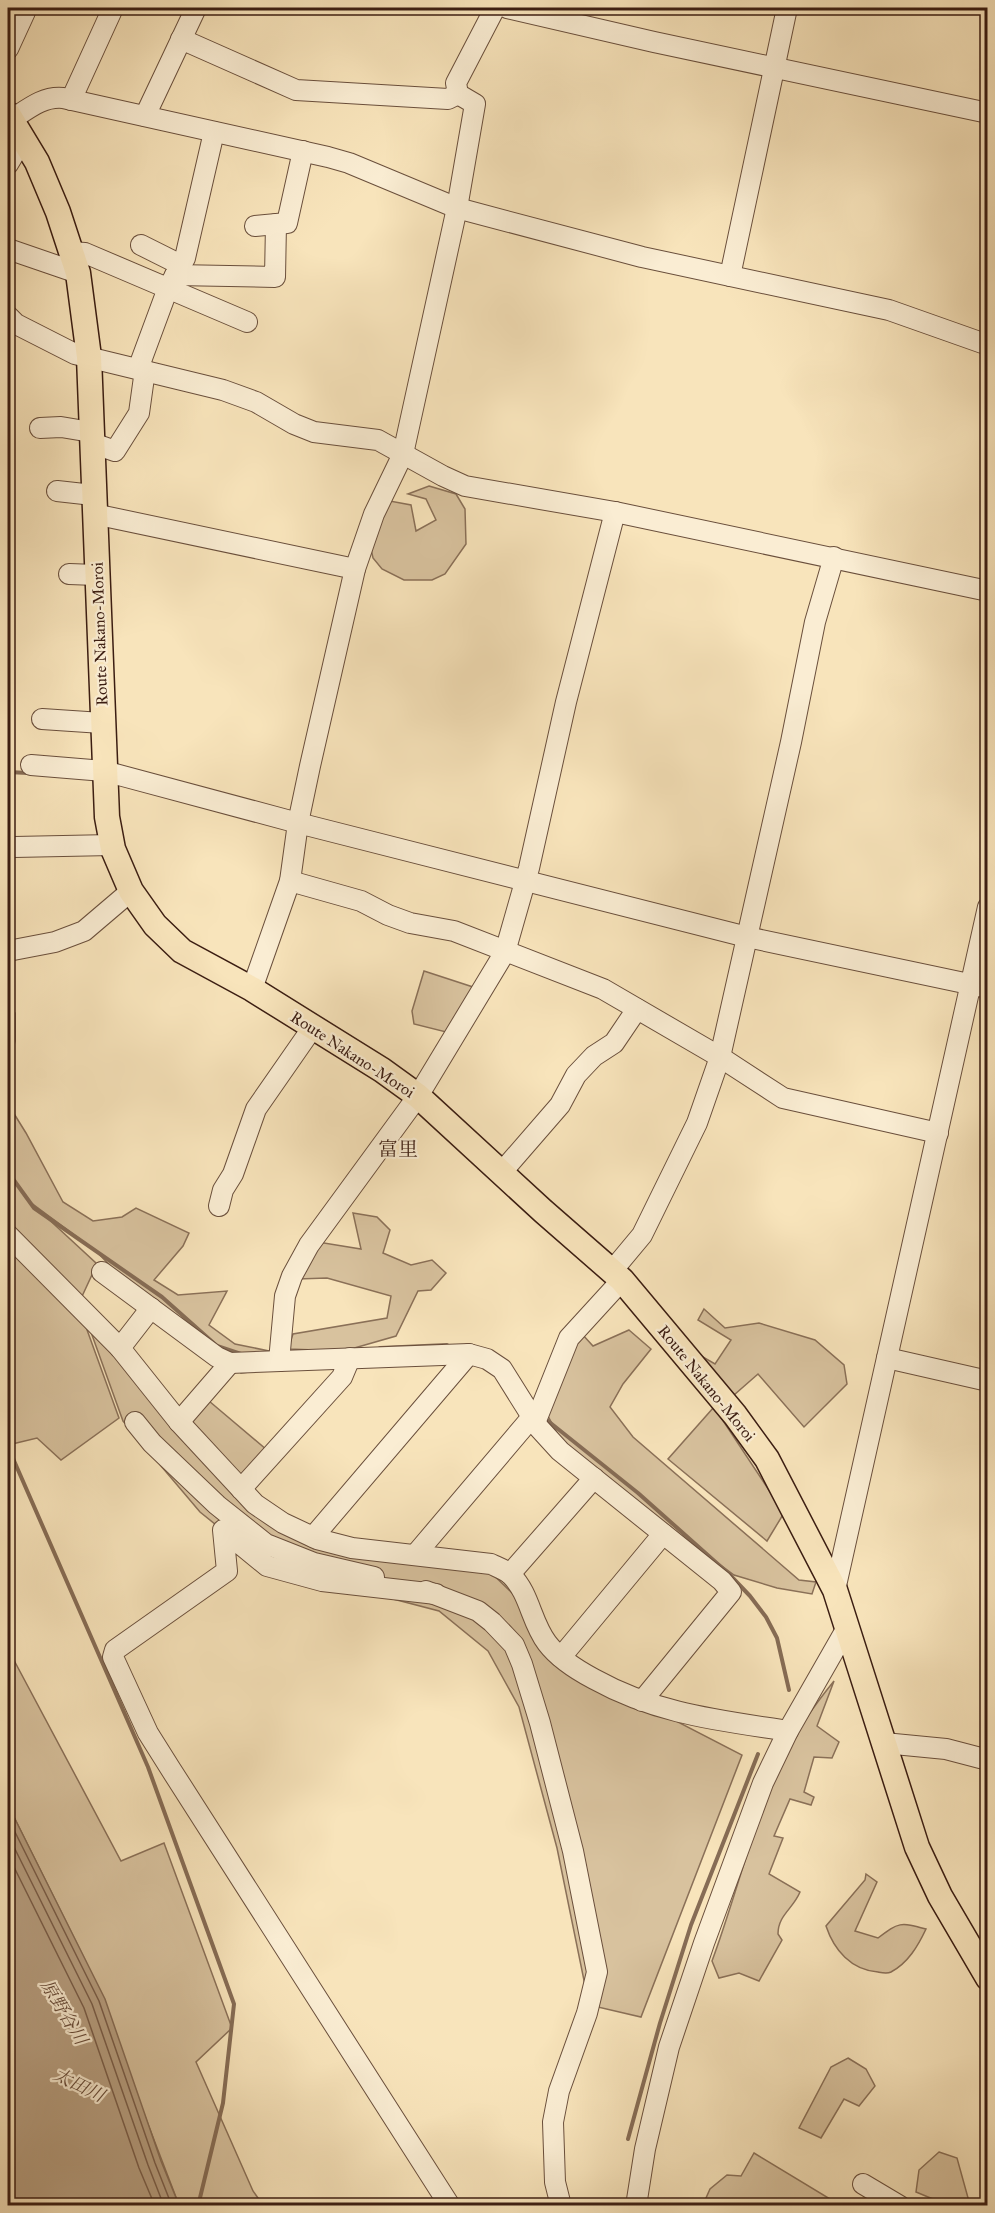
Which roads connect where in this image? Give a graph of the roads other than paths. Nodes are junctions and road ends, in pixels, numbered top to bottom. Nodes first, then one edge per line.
1 (113, 8) edge
2 (196, 8) edge
3 (495, 8) edge
4 (507, 8) edge
5 (787, 8) edge
6 (25, 12) dead end
7 (181, 39) junction
8 (8, 49) edge
9 (774, 66) junction
10 (458, 94) junction
11 (71, 100) junction
12 (987, 113) edge
13 (145, 116) junction
14 (14, 124) edge
15 (214, 132) junction
16 (303, 151) junction
17 (8, 164) edge
18 (458, 208) junction
19 (276, 224) junction
20 (255, 226) dead end
21 (141, 245) dead end
22 (10, 256) edge
23 (74, 263) junction
24 (174, 276) junction
25 (730, 276) junction
26 (8, 316) edge
27 (247, 322) dead end
28 (987, 345) edge
29 (89, 357) junction
30 (141, 370) junction
31 (40, 428) dead end
32 (92, 438) junction
33 (403, 454) junction
34 (57, 490) dead end
35 (94, 505) junction
36 (615, 512) junction
37 (834, 557) junction
38 (355, 569) junction
39 (69, 574) dead end
40 (96, 575) junction
41 (987, 591) edge
42 (42, 719) dead end
43 (102, 723) junction
44 (31, 765) dead end
45 (104, 771) junction
46 (298, 823) junction
47 (112, 845) junction
48 (15, 847) dead end
49 (526, 880) junction
50 (290, 881) junction
51 (131, 891) junction
52 (987, 907) edge
53 (747, 937) junction
54 (8, 951) edge
55 (505, 952) junction
56 (979, 986) edge
57 (252, 989) junction
58 (637, 1009) junction
59 (313, 1027) junction
60 (720, 1057) junction
61 (418, 1096) junction
62 (938, 1133) junction
63 (501, 1173) junction
64 (219, 1206) dead end
65 (8, 1235) edge
66 (102, 1272) dead end
67 (617, 1276) junction
68 (151, 1308) junction
69 (120, 1348) junction
70 (469, 1354) junction
71 (279, 1357) junction
72 (350, 1358) junction
73 (887, 1358) junction
74 (230, 1363) junction
75 (987, 1381) edge
76 (533, 1420) junction
77 (135, 1422) dead end
78 (179, 1422) junction
79 (594, 1478) junction
80 (241, 1489) junction
81 (663, 1534) junction
82 (313, 1537) junction
83 (415, 1555) junction
84 (510, 1574) junction
85 (835, 1590) junction
86 (436, 1594) junction
87 (848, 1626) junction
88 (561, 1657) junction
89 (642, 1701) junction
90 (788, 1731) junction
91 (884, 1743) junction
92 (987, 1760) edge
93 (987, 1978) edge
94 (863, 2184) dead end
95 (450, 2205) edge
96 (561, 2205) edge
97 (636, 2205) edge
98 (900, 2205) edge

1 - 11 street
2 - 7 street
3 - 10 street
4 - 9 street
5 - 9 street
6 - 8 street
7 - 10 street
7 - 13 street
9 - 12 street
9 - 25 street
10 - 18 street
11 - 13 street
11 - 14 street
13 - 15 street
14 - 17 street
14 - 23 main road, Route Nakano-Moroi
15 - 16 street
15 - 24 street
16 - 18 street
16 - 19 street
18 - 25 street
18 - 33 street
19 - 20 street
19 - 24 street
21 - 24 street
22 - 23 street
23 - 24 street
23 - 29 main road, Route Nakano-Moroi
24 - 27 street
24 - 30 street
25 - 28 street
26 - 29 street
29 - 30 street
29 - 32 main road, Route Nakano-Moroi
30 - 32 street
30 - 33 street
31 - 32 street
32 - 35 main road, Route Nakano-Moroi
33 - 36 street
33 - 38 street
34 - 35 street
35 - 38 street
35 - 40 main road, Route Nakano-Moroi
36 - 37 street
36 - 49 street
37 - 41 street
37 - 53 street
38 - 46 street
39 - 40 street
40 - 43 main road, Route Nakano-Moroi
42 - 43 street
43 - 45 main road, Route Nakano-Moroi
44 - 45 street
45 - 46 street
45 - 47 main road, Route Nakano-Moroi
46 - 49 street
46 - 50 street
47 - 48 street
47 - 51 main road, Route Nakano-Moroi
49 - 53 street
49 - 55 street
50 - 55 street
50 - 57 street
51 - 54 street
51 - 57 main road, Route Nakano-Moroi
52 - 56 street
53 - 56 street
53 - 60 street
55 - 58 street
55 - 61 street
56 - 62 street
57 - 59 main road, Route Nakano-Moroi
58 - 60 street
58 - 63 street
59 - 61 main road, Route Nakano-Moroi
59 - 64 street
60 - 62 street
60 - 67 street
61 - 63 main road, Route Nakano-Moroi
61 - 71 street
62 - 73 street
63 - 67 main road, Route Nakano-Moroi
65 - 69 street
66 - 68 street
67 - 76 street
67 - 85 main road, Route Nakano-Moroi
68 - 69 street
68 - 74 street
69 - 78 street
70 - 72 street
70 - 76 street
70 - 82 street
71 - 72 street
71 - 74 street
72 - 80 street
73 - 75 street
73 - 85 street
74 - 78 street
76 - 79 street
76 - 83 street
77 - 86 street
78 - 80 street
79 - 81 street
79 - 84 street
80 - 82 street
81 - 88 street
81 - 89 street
82 - 83 street
83 - 84 street
84 - 88 street
85 - 87 main road, Route Nakano-Moroi
86 - 95 street
86 - 96 street
87 - 90 street
87 - 91 main road, Route Nakano-Moroi
88 - 89 street
89 - 90 street
90 - 97 street
91 - 92 street
91 - 93 main road, Route Nakano-Moroi
94 - 98 street

